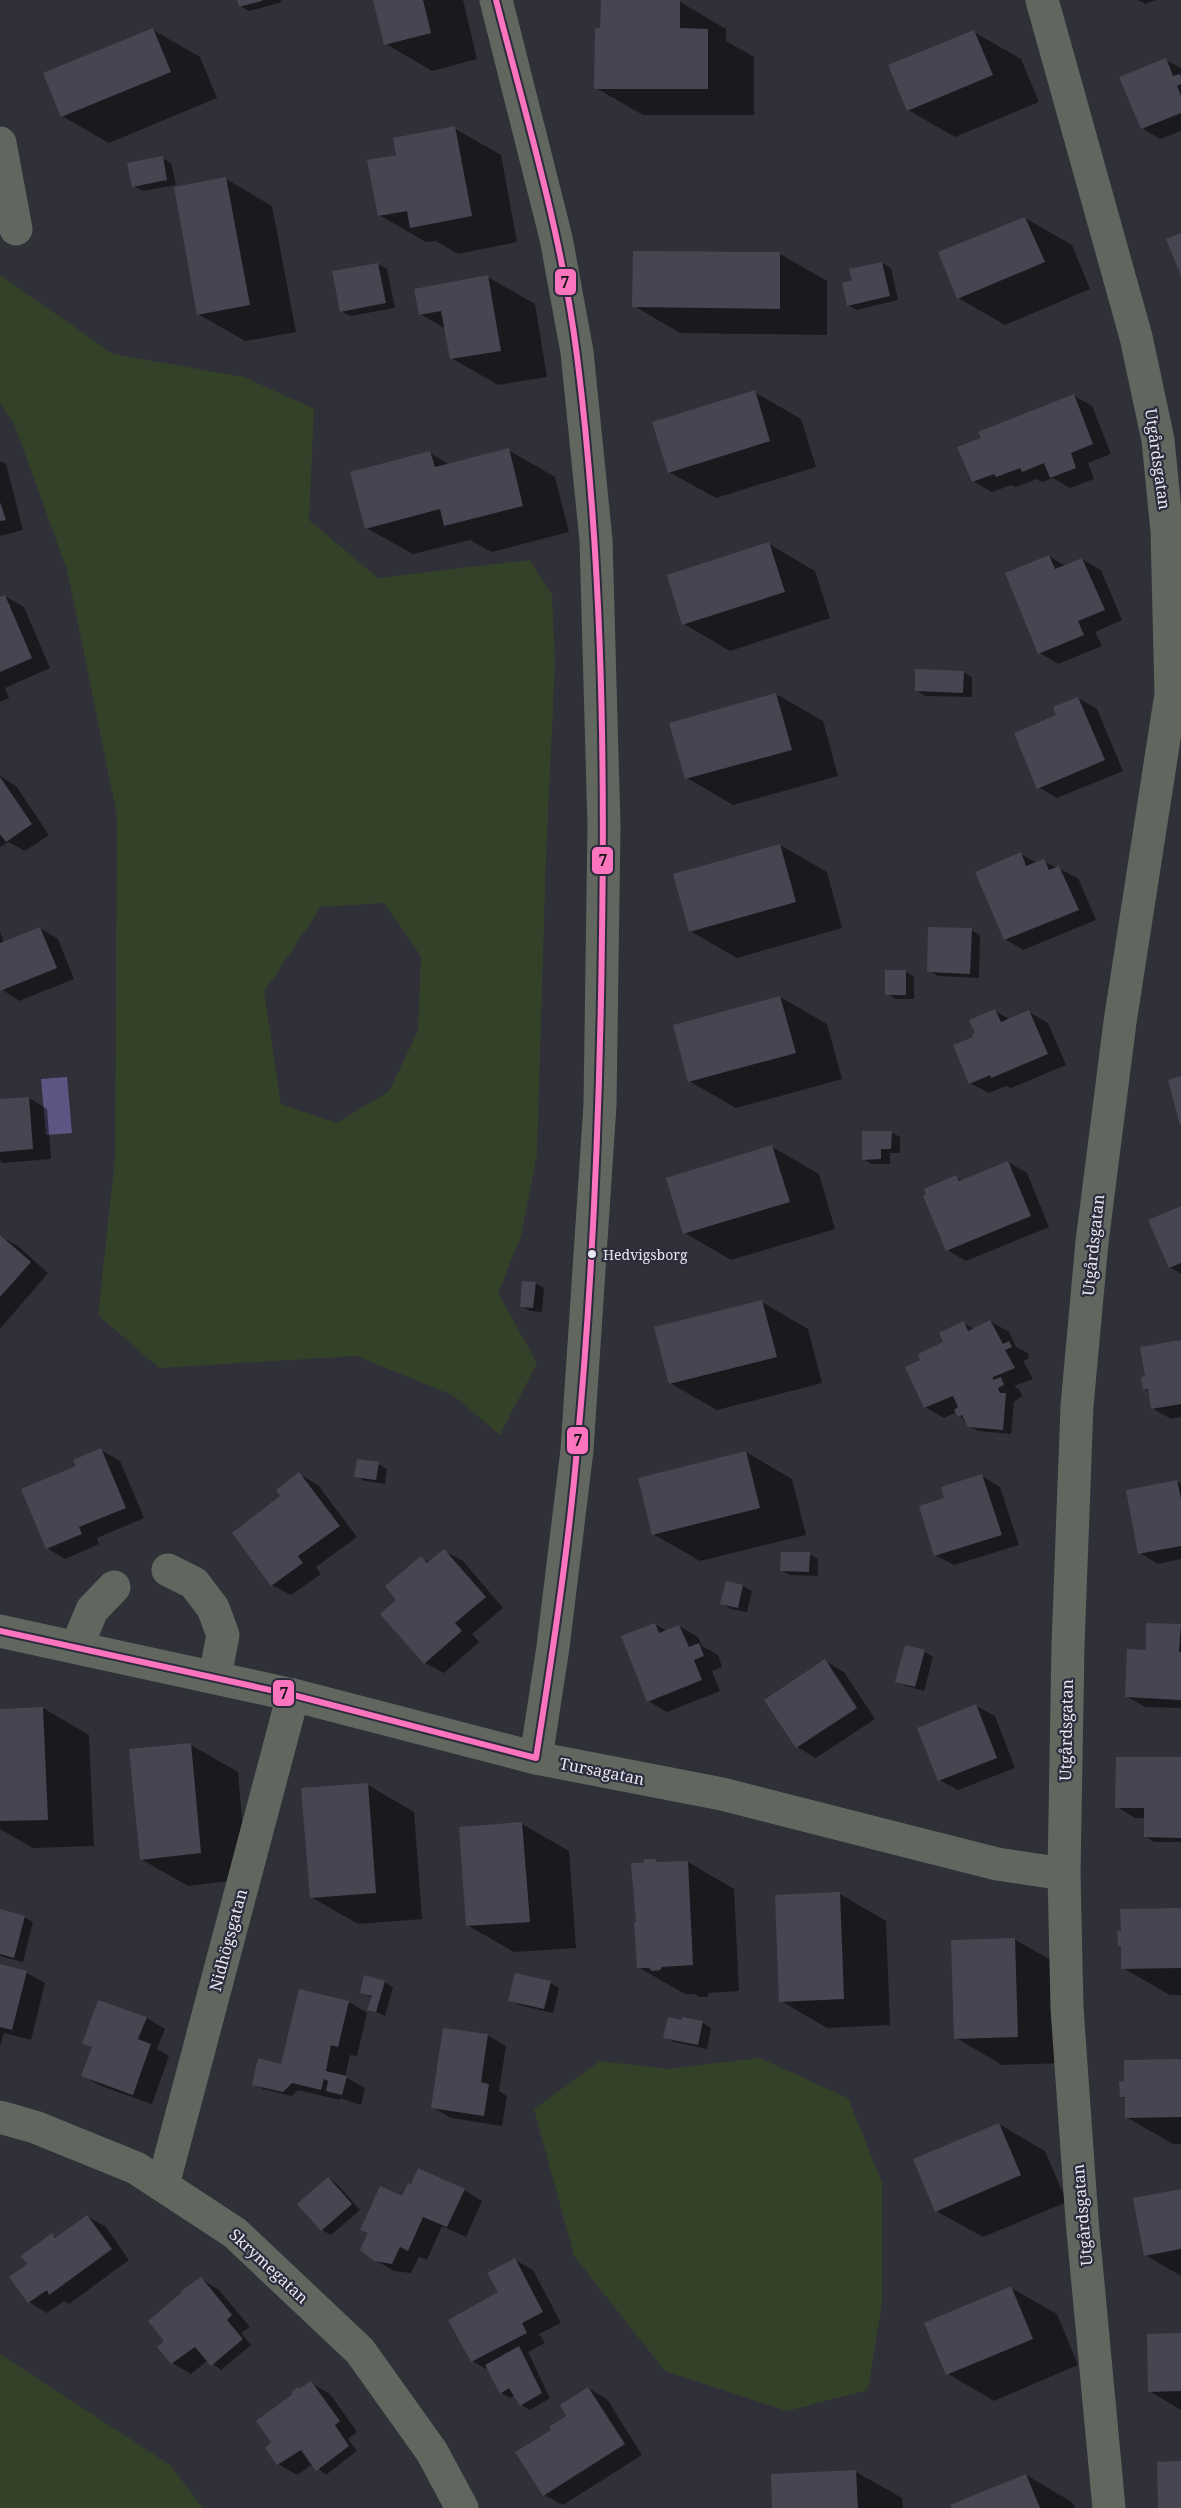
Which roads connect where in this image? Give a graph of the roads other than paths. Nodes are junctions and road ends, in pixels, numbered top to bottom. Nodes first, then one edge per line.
1 (496, 0) edge
2 (1042, 0) edge
3 (0, 143) edge
4 (16, 229) dead end
5 (168, 1570) dead end
6 (114, 1587) dead end
7 (0, 1631) edge
8 (76, 1646) junction
9 (215, 1676) junction
10 (293, 1695) junction
11 (536, 1758) junction
12 (1064, 1874) junction
13 (0, 2117) edge
14 (163, 2185) junction
15 (462, 2508) edge
16 (1109, 2508) edge

1 - 11 street
2 - 12 street, Utgårdsgatan
3 - 4 street
5 - 9 street
6 - 8 street
7 - 8 street, Tursagatan
8 - 9 street, Tursagatan
9 - 10 street, Tursagatan
10 - 11 street, Tursagatan
10 - 14 street, Nidhögsgatan
11 - 12 street, Tursagatan
12 - 16 street, Utgårdsgatan
13 - 14 street, Skrymegatan
14 - 15 street, Skrymegatan

